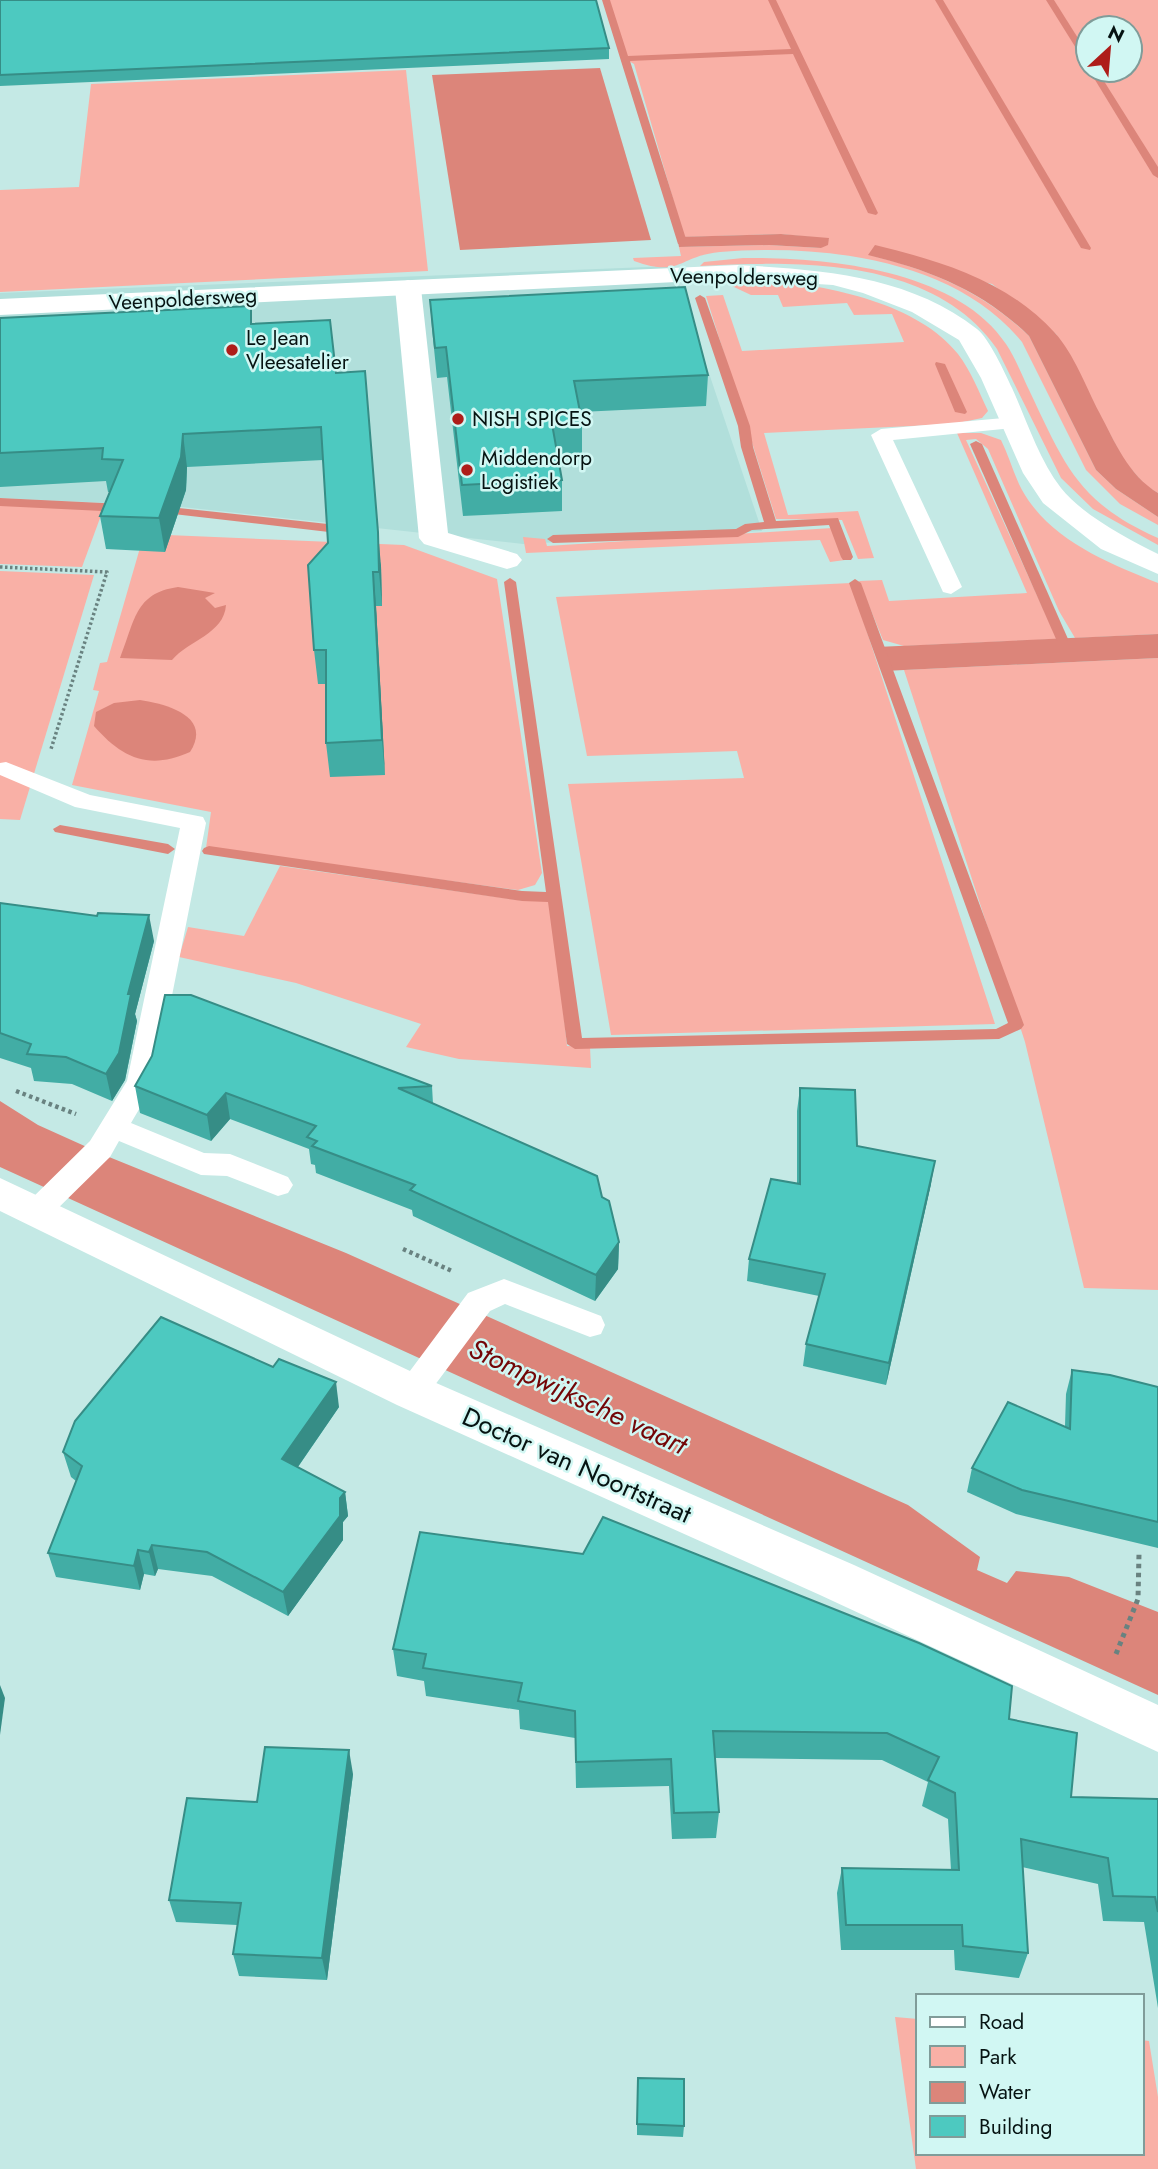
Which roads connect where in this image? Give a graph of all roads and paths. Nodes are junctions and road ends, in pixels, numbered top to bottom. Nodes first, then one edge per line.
1 (408, 288) junction
2 (0, 307) edge
3 (1014, 423) junction
4 (507, 560) dead end
5 (1158, 565) edge
6 (0, 567) edge
7 (951, 587) dead end
8 (6, 769) dead end
9 (40, 784) junction
10 (16, 1091) dead end
11 (106, 1138) junction
12 (278, 1185) dead end
13 (30, 1200) edge
14 (590, 1325) dead end
15 (420, 1380) junction
16 (1139, 1554) dead end
17 (1111, 1666) dead end
18 (1158, 1729) edge

1 - 2 street, Veenpoldersweg
1 - 3 street, Veenpoldersweg
1 - 4 street
3 - 5 street, Veenpoldersweg
3 - 7 lane
6 - 9 path
8 - 9 lane
9 - 11 lane
10 - 11 path
11 - 12 lane
11 - 13 lane
13 - 15 street, Doctor van Noortstraat
14 - 15 lane
15 - 18 street, Doctor van Noortstraat
16 - 17 path

